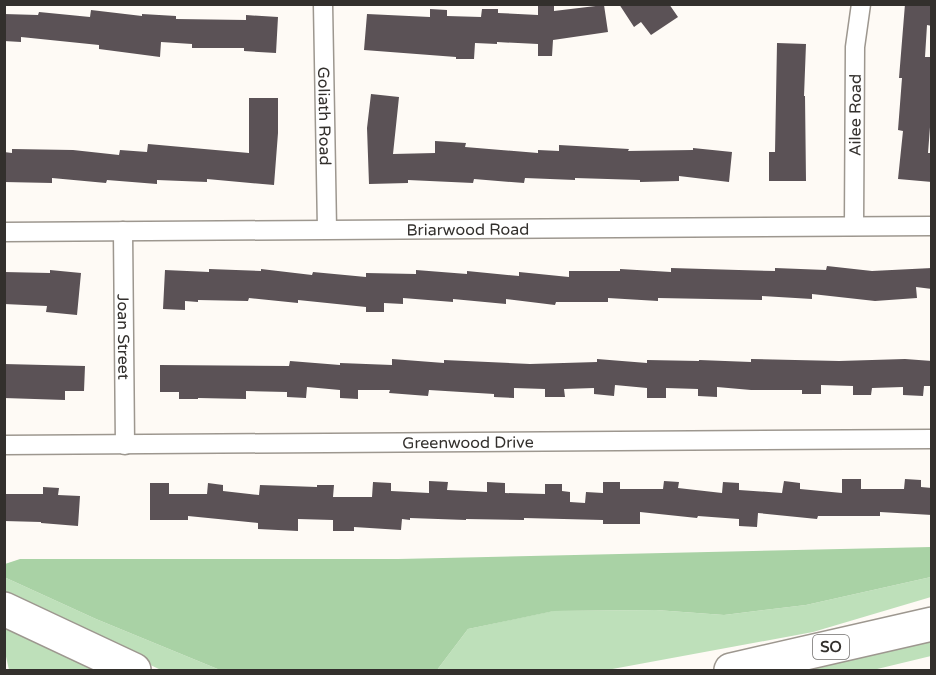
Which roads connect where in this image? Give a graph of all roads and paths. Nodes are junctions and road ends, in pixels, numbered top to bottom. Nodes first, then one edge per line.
1 (323, 4) edge
2 (861, 4) edge
3 (854, 226) junction
4 (932, 226) edge
5 (327, 229) junction
6 (123, 231) junction
7 (4, 232) edge
8 (932, 439) edge
9 (4, 445) edge
10 (125, 445) junction
11 (4, 609) edge
12 (932, 624) edge
13 (134, 670) edge
14 (731, 670) edge

1 - 5 street, Goliath Road
2 - 3 street, Ailee Road
3 - 4 street, Briarwood Road
3 - 5 street, Briarwood Road
5 - 6 street, Briarwood Road
6 - 7 street, Briarwood Road
6 - 10 street, Joan Street
8 - 10 street, Greenwood Drive
9 - 10 street, Greenwood Drive
11 - 13 highway
12 - 14 highway, SO

